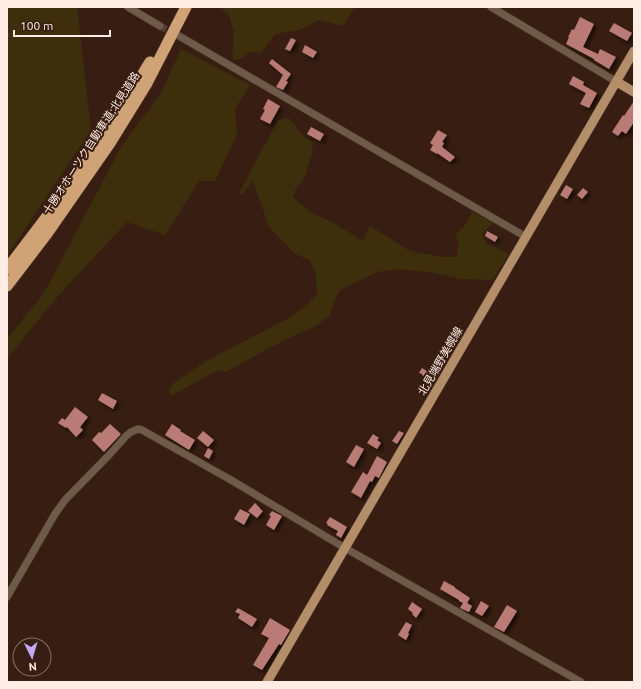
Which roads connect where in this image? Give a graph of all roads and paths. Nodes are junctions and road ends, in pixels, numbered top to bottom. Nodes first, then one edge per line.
1 (128, 7) edge
2 (185, 7) edge
3 (491, 7) edge
4 (160, 26) tunnel mouth
5 (179, 36) tunnel mouth
6 (634, 52) edge
7 (617, 82) junction
8 (634, 92) edge
9 (42, 232) junction
10 (526, 237) junction
11 (7, 269) edge
12 (7, 286) edge
13 (345, 548) junction
14 (7, 597) edge
15 (267, 682) edge
16 (581, 682) edge

1 - 4 street
2 - 9 highway, 十勝オホーツク自動車道;北見道路
3 - 7 street
5 - 10 street
6 - 7 main road, 北見端野美幌線
7 - 8 main road
7 - 10 main road, 北見端野美幌線
9 - 11 highway, 十勝オホーツク自動車道;北見道路
9 - 12 highway, 十勝オホーツク自動車道;北見道路
10 - 13 main road, 北見端野美幌線
13 - 14 street
13 - 15 main road, 北見端野美幌線
13 - 16 street

